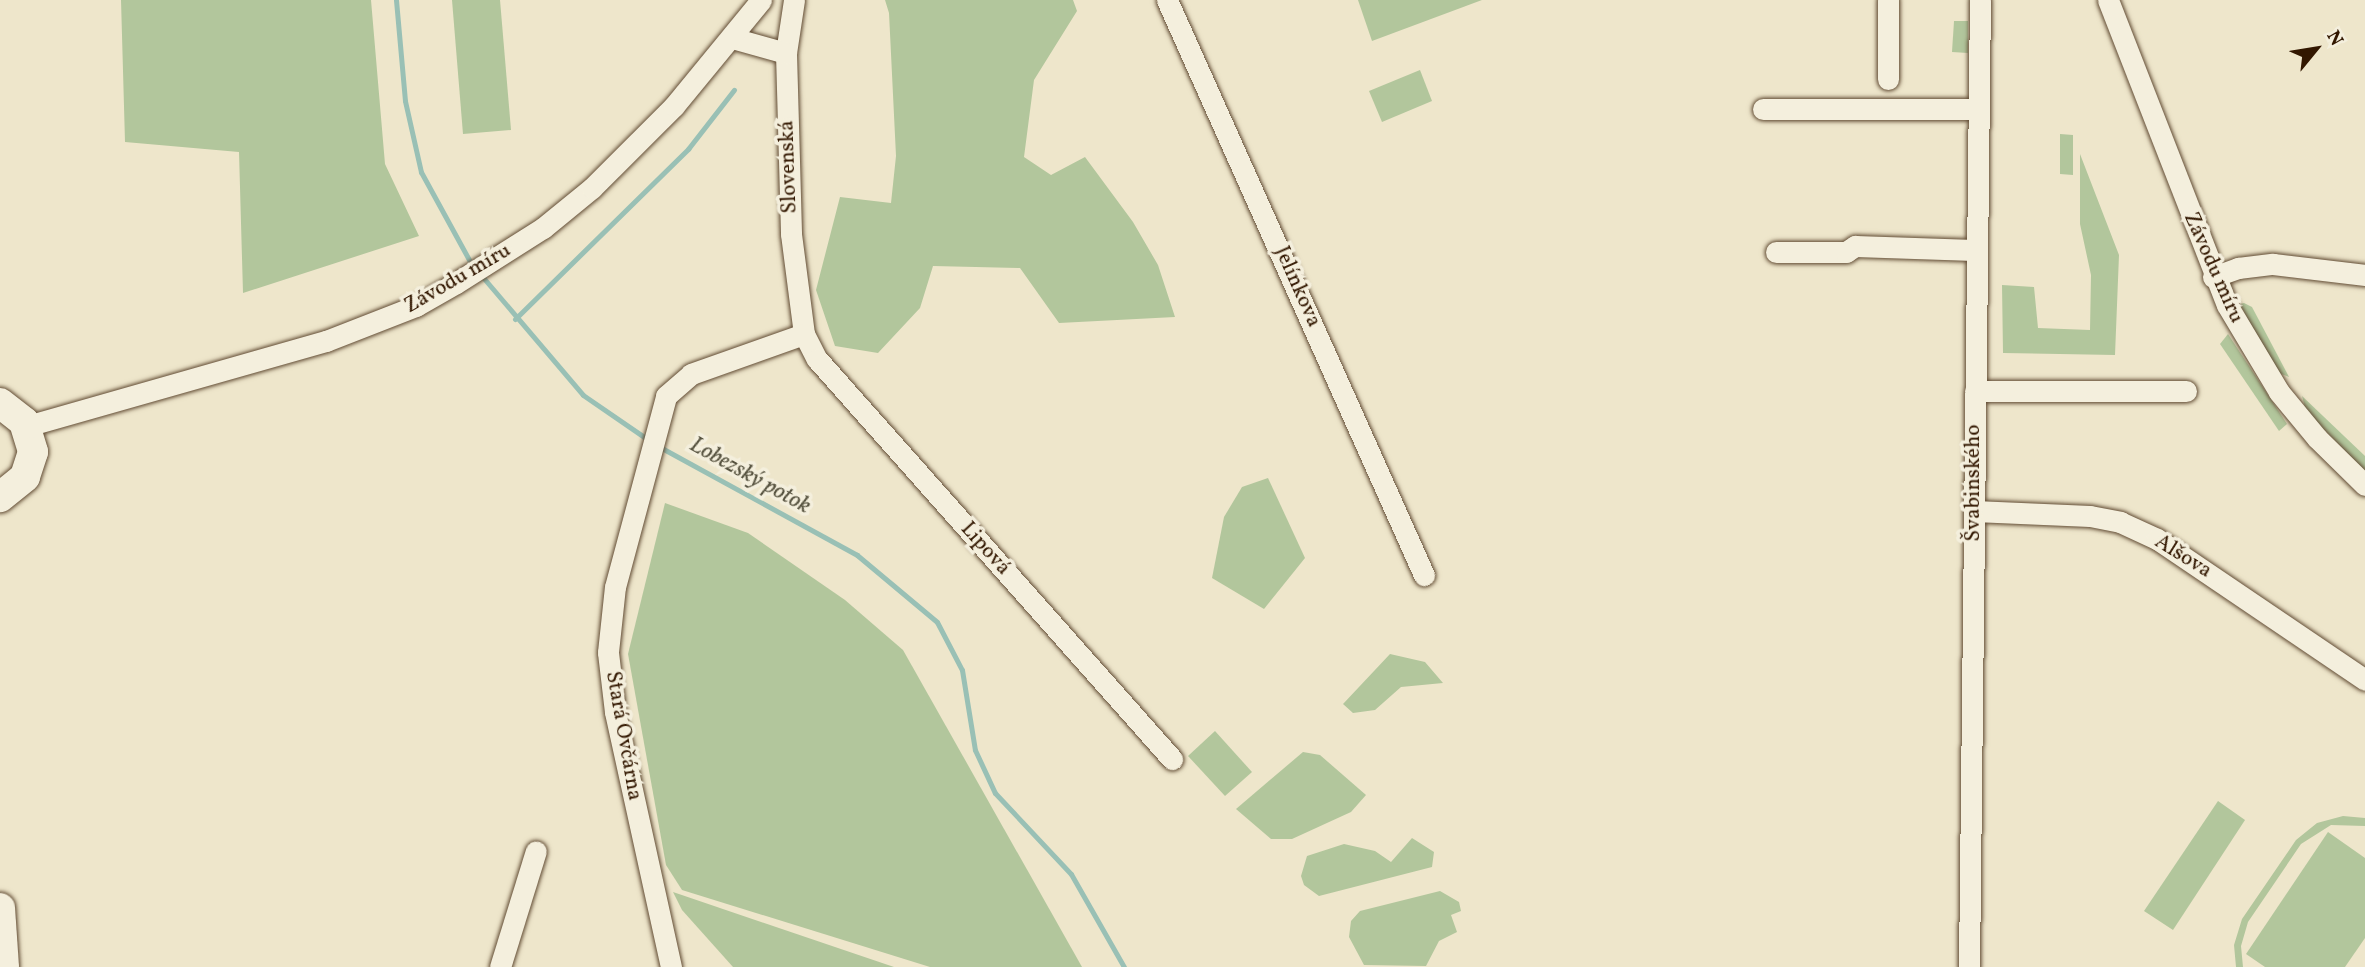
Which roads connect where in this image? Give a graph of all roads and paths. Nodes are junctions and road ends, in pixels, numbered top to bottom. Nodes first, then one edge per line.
1 (761, 0) edge
2 (794, 0) edge
3 (1167, 0) edge
4 (1888, 0) edge
5 (1980, 0) edge
6 (2102, 0) edge
7 (2111, 10) edge
8 (732, 38) junction
9 (786, 53) junction
10 (1888, 79) dead end
11 (1763, 108) dead end
12 (1976, 109) junction
13 (1974, 250) junction
14 (1776, 252) dead end
15 (2365, 275) edge
16 (2213, 277) junction
17 (804, 334) junction
18 (1975, 391) junction
19 (2186, 391) dead end
20 (0, 403) edge
21 (27, 426) junction
22 (2365, 485) edge
23 (0, 496) edge
24 (1974, 510) junction
25 (1424, 575) dead end
26 (2365, 680) edge
27 (1172, 759) dead end
28 (536, 851) dead end
29 (0, 908) edge
30 (4, 967) edge
31 (500, 967) edge
32 (671, 967) edge
33 (1969, 967) edge

1 - 8 street, Závodu míru
2 - 9 street, Slovenská
3 - 25 street, Jelínkova
4 - 10 street
5 - 12 street, Švabinského
6 - 7 street, Závodu míru
7 - 16 street, Závodu míru
8 - 9 street
8 - 21 street, Závodu míru
9 - 17 street, Slovenská
11 - 12 street
12 - 13 street, Švabinského
13 - 14 street
13 - 18 street, Švabinského
15 - 16 street
16 - 22 street, Závodu míru
17 - 27 street, Lipová
17 - 32 street, Stará Ovčárna
18 - 19 street
18 - 24 street, Švabinského
20 - 21 main road
21 - 23 main road
24 - 26 street, Alšova
24 - 33 street, Švabinského
28 - 31 street
29 - 30 main road

